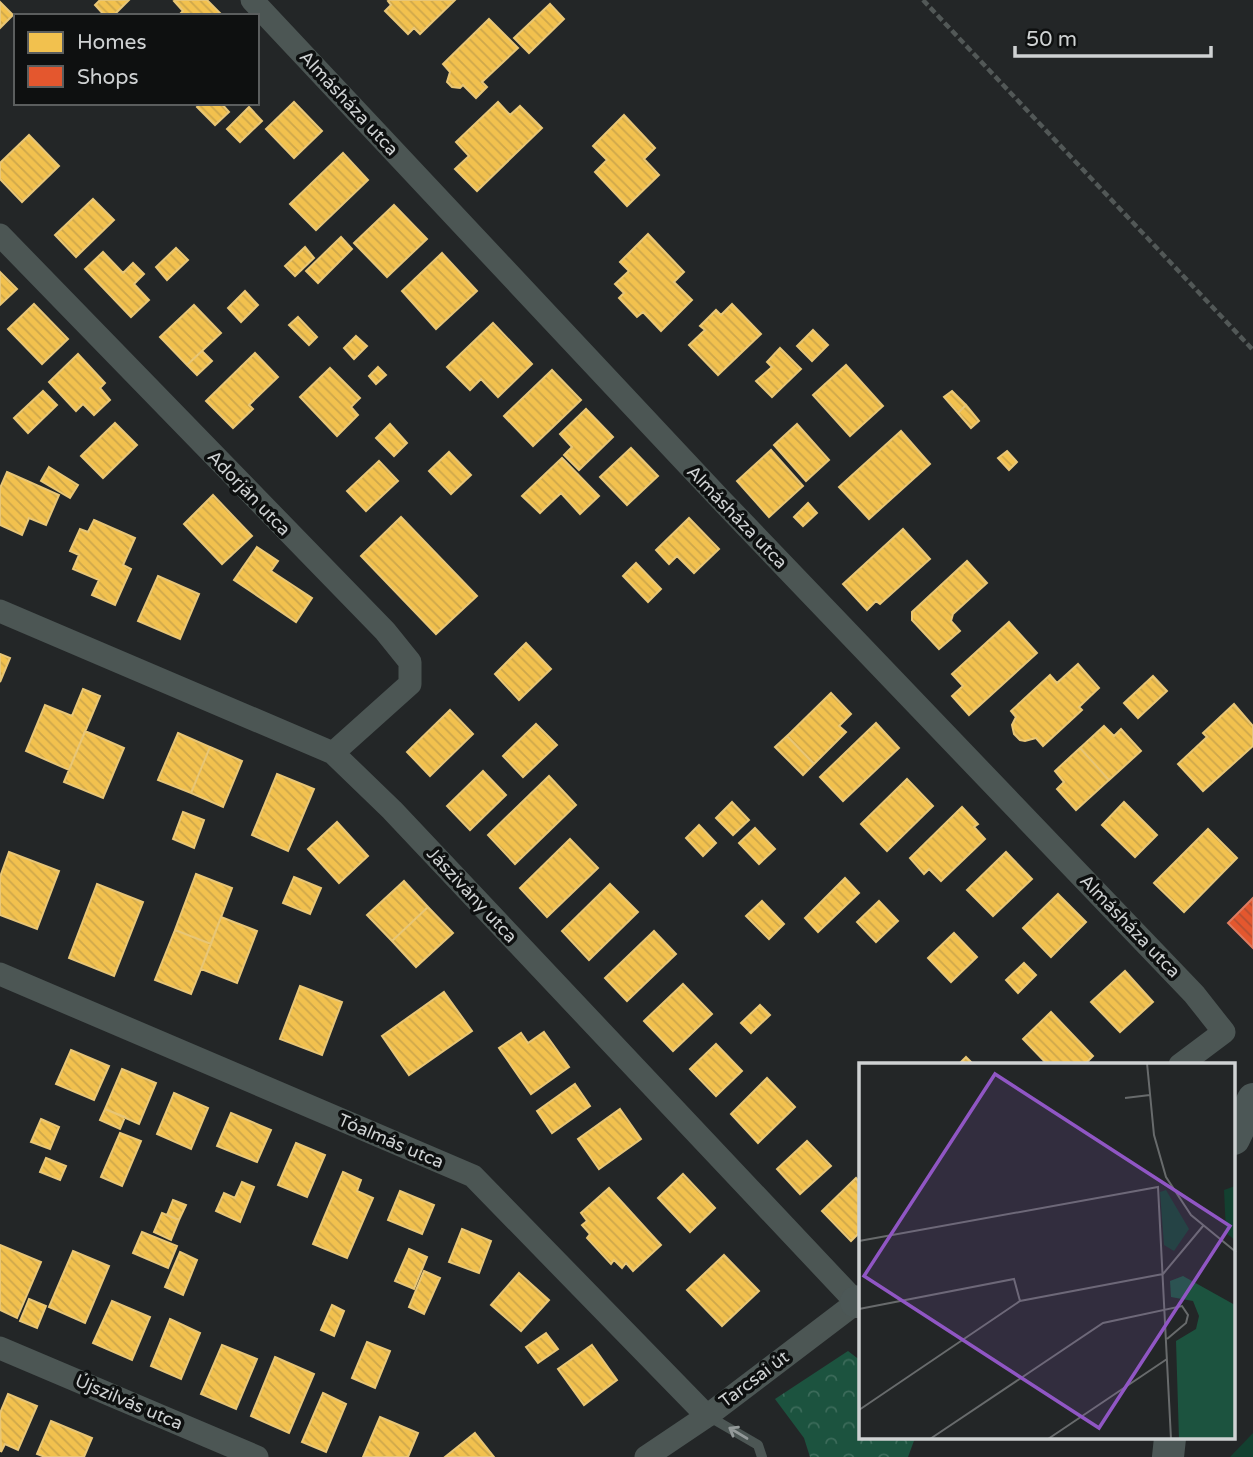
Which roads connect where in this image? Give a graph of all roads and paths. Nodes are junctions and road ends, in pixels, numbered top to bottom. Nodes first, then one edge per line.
1 (252, 0) edge
2 (923, 0) edge
3 (0, 235) edge
4 (1253, 350) edge
5 (0, 611) edge
6 (333, 753) junction
7 (0, 974) edge
8 (1183, 1063) edge
9 (1253, 1099) edge
10 (1236, 1135) edge
11 (859, 1300) edge
12 (0, 1348) edge
13 (707, 1416) junction
14 (257, 1457) edge
15 (646, 1457) edge
16 (762, 1457) edge

1 - 8 street, Almásháza utca
2 - 4 path
3 - 6 street, Adorján utca
5 - 6 street, Jászivány utca
6 - 11 street, Jászivány utca
7 - 13 street, Tóalmás utca
9 - 10 main road
11 - 13 street, Tarcsai út
12 - 14 street, Újszilvás utca
13 - 15 street, Tarcsai út
16 -> 13 lane

